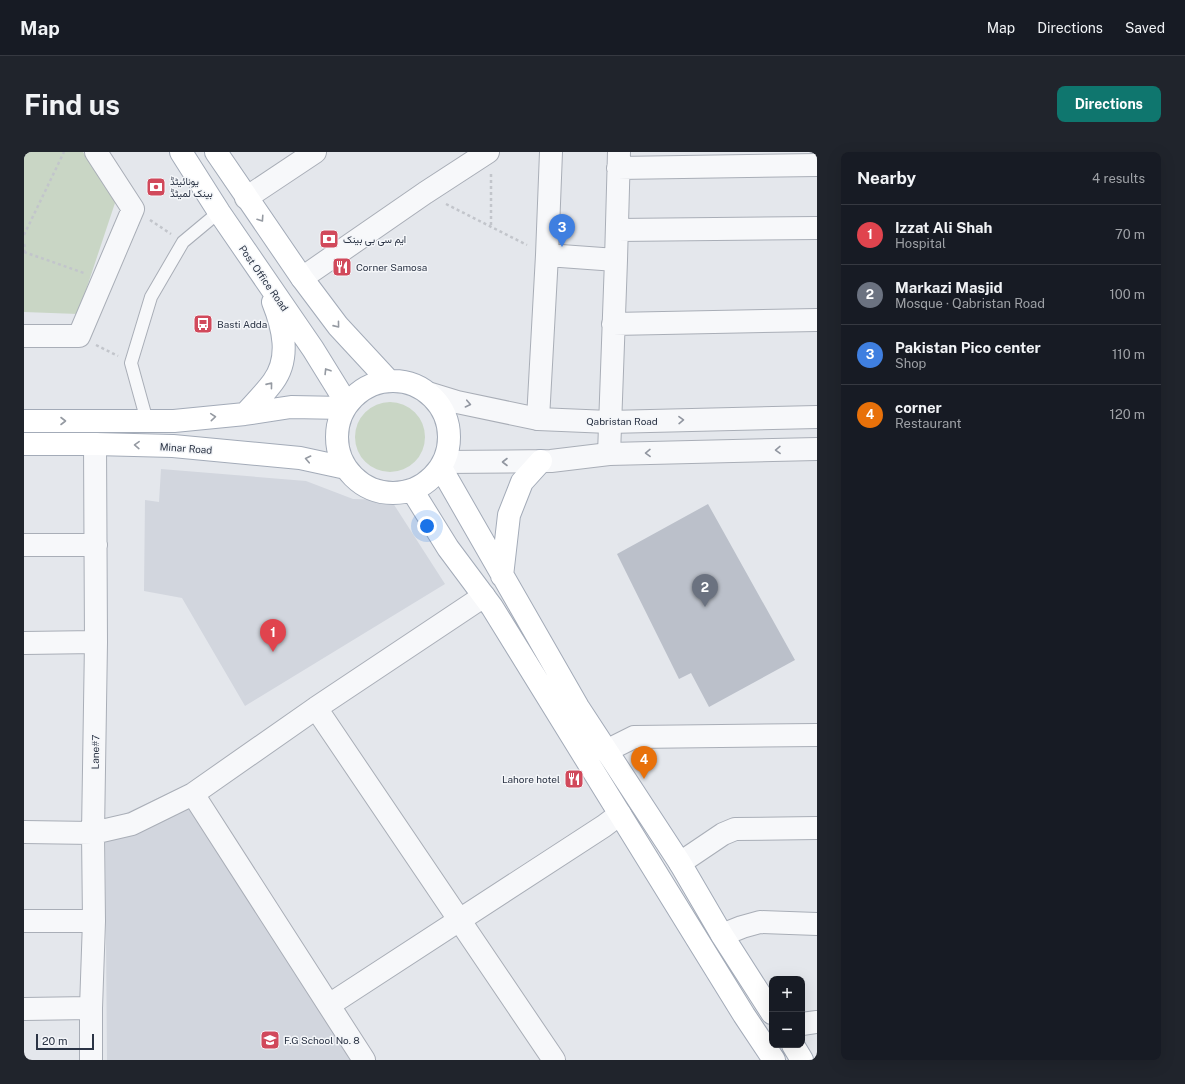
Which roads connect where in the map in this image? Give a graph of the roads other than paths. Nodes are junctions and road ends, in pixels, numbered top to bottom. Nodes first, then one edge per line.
1 (96, 152) edge
2 (181, 152) edge
3 (216, 152) edge
4 (315, 152) edge
5 (551, 152) edge
6 (489, 159) edge
7 (619, 160) edge
8 (817, 165) edge
9 (246, 198) junction
10 (219, 212) junction
11 (817, 228) edge
12 (617, 230) junction
13 (547, 255) junction
14 (616, 260) junction
15 (302, 278) junction
16 (265, 281) junction
17 (817, 320) edge
18 (613, 324) junction
19 (24, 336) edge
20 (388, 380) junction
21 (431, 394) junction
22 (346, 406) junction
23 (245, 414) junction
24 (817, 417) edge
25 (538, 419) junction
26 (174, 420) junction
27 (24, 421) edge
28 (147, 421) junction
29 (609, 422) junction
30 (24, 444) edge
31 (95, 444) junction
32 (173, 446) junction
33 (817, 449) edge
34 (608, 454) junction
35 (542, 461) junction
36 (442, 465) junction
37 (346, 468) junction
38 (412, 490) junction
39 (24, 545) edge
40 (96, 545) junction
41 (502, 576) junction
42 (484, 596) junction
43 (96, 642) junction
44 (24, 643) edge
45 (316, 708) junction
46 (817, 735) edge
47 (606, 750) junction
48 (193, 794) junction
49 (620, 814) junction
50 (817, 828) edge
51 (24, 832) edge
52 (93, 833) junction
53 (680, 863) junction
54 (460, 920) junction
55 (24, 921) edge
56 (94, 921) junction
57 (817, 924) edge
58 (722, 936) junction
59 (329, 1005) junction
60 (91, 1008) junction
61 (24, 1009) edge
62 (771, 1012) edge
63 (817, 1022) edge
64 (805, 1024) edge
65 (795, 1048) edge
66 (770, 1059) edge
67 (91, 1060) edge
68 (364, 1060) edge
69 (554, 1060) edge
70 (802, 1060) edge

1 - 19 street
2 - 10 main road, Post Office Road
3 - 9 main road
4 - 9 street
5 - 13 street
6 - 15 street
7 - 8 street
7 - 12 street
9 -> 15 main road
10 - 16 main road, Post Office Road
10 - 28 lane
11 - 12 street
12 - 14 street
13 - 14 street
13 - 25 street
14 - 18 street
15 -> 20 main road
22 -> 16 main road, Post Office Road
23 -> 16 main road
17 - 18 street
18 - 29 street
20 - 21 main road
20 - 22 main road
21 -> 25 street, Qabristan Road
21 - 36 main road
22 - 23 main road
22 - 37 main road
26 -> 23 main road
29 -> 24 street, Qabristan Road
25 - 29 street, Qabristan Road
26 - 28 main road
26 - 32 main road
27 -> 28 main road
29 - 34 street
30 - 31 main road, Minar Road
32 -> 31 main road, Minar Road
31 - 40 street, Lane#7
37 -> 32 main road, Minar Road
33 -> 34 street
34 - 35 street
35 -> 36 street
35 - 41 main road
36 - 38 main road
36 - 41 main road
37 - 38 main road
38 - 42 main road
39 - 40 street
40 - 43 street, Lane#7
41 - 47 main road
42 - 45 street
42 - 49 main road
43 - 44 street
43 - 52 street, Lane#7
45 - 48 street
45 - 54 street
46 - 47 street
47 - 53 main road
48 - 52 street
48 - 59 street
49 - 54 street
49 - 66 main road
50 - 53 street
51 - 52 street
52 - 56 street, Lane#7
53 - 58 main road
54 - 59 street
54 - 69 street
55 - 56 street
56 - 60 street, Lane#7
57 - 58 street
58 - 62 main road
59 - 68 street
60 - 61 street
60 - 67 street, Lane#7
63 - 64 street
65 - 70 main road

